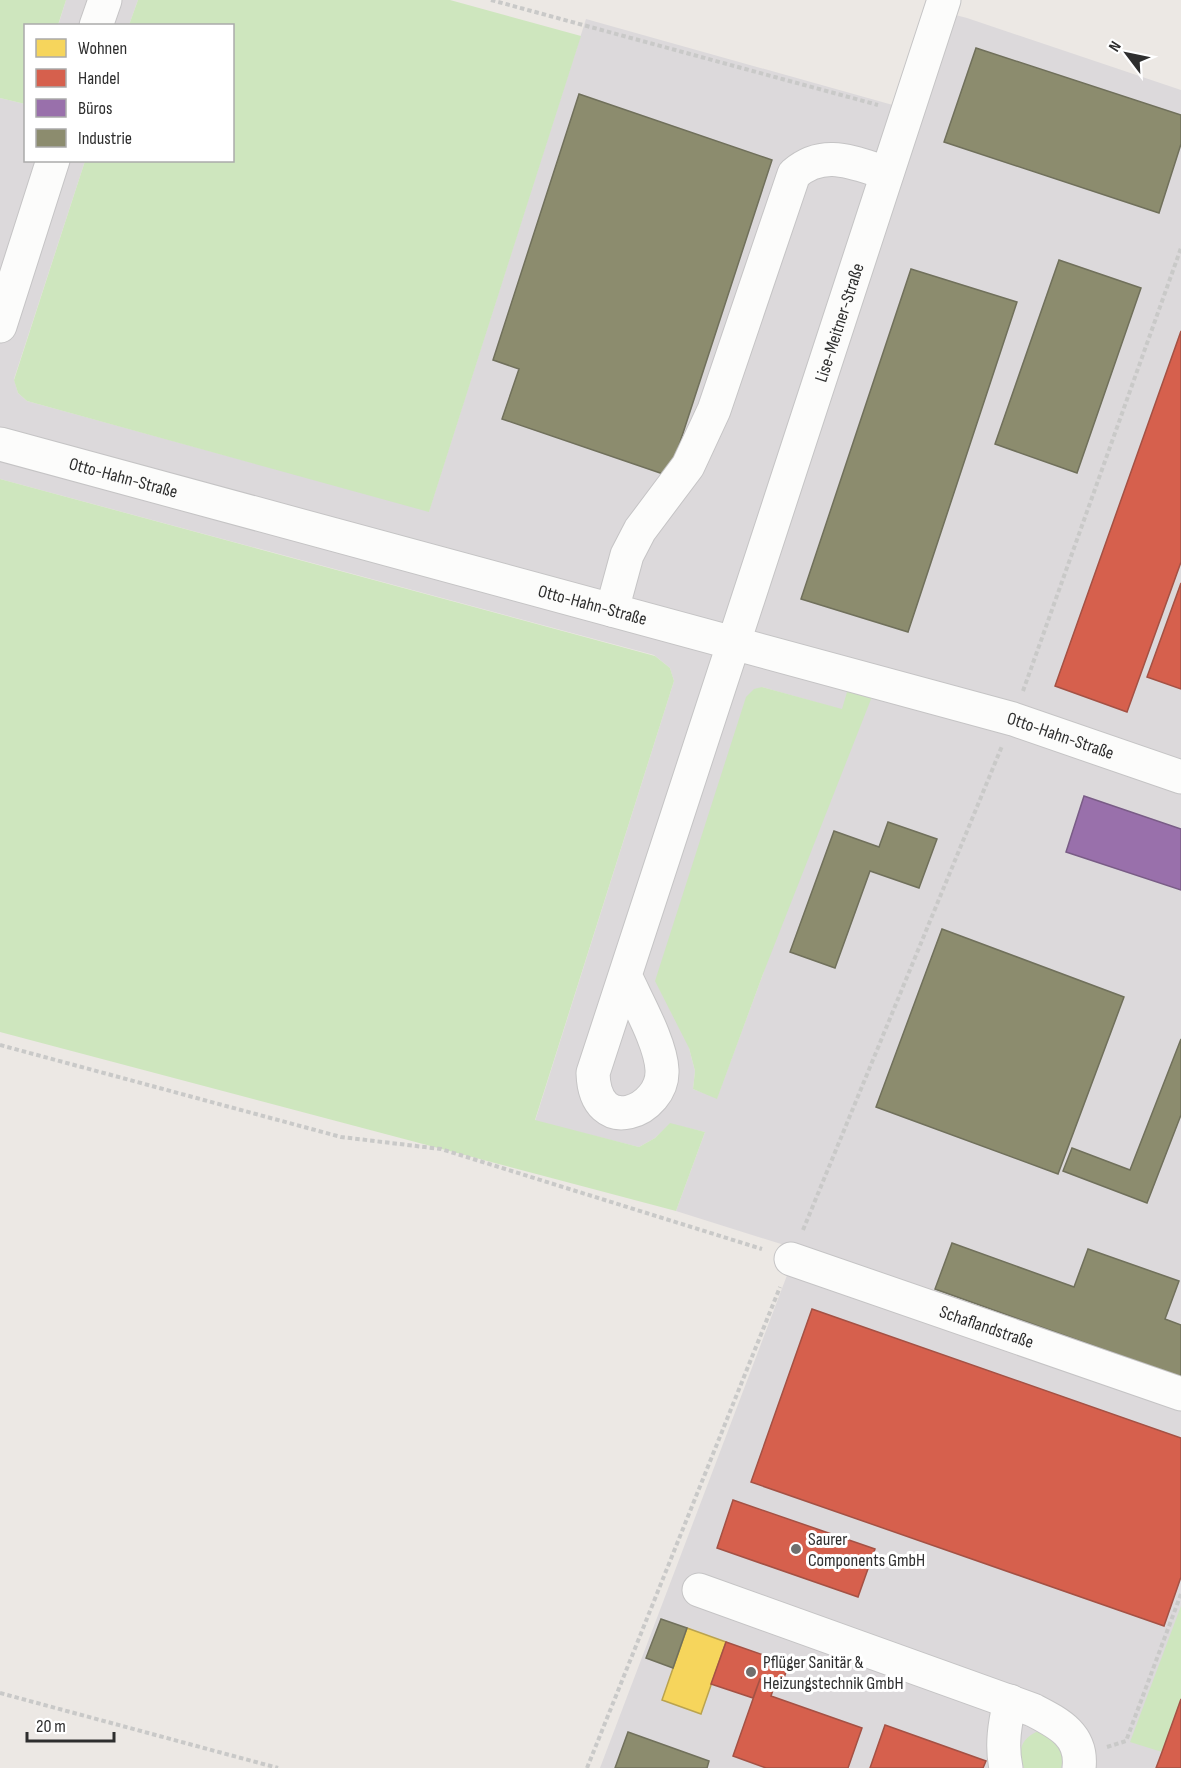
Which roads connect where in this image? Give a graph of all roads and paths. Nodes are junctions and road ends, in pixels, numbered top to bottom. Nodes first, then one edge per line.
1 (105, 0) edge
2 (490, 0) edge
3 (944, 0) edge
4 (97, 24) edge
5 (906, 113) junction
6 (52, 162) edge
7 (887, 173) junction
8 (1181, 248) edge
9 (0, 326) edge
10 (0, 444) edge
11 (612, 610) junction
12 (734, 643) junction
13 (1013, 718) junction
14 (1181, 777) edge
15 (625, 975) dead end
16 (0, 1045) edge
17 (791, 1259) junction
18 (1181, 1395) edge
19 (699, 1590) dead end
20 (1181, 1594) edge
21 (0, 1693) edge
22 (1010, 1701) junction
23 (1080, 1762) edge
24 (278, 1768) edge
25 (587, 1768) edge
26 (1006, 1768) edge

1 - 4 street
2 - 5 path
3 - 5 street, Lise-Meitner-Straße
5 - 7 street, Lise-Meitner-Straße
6 - 9 street
7 - 11 street
7 - 12 street, Lise-Meitner-Straße
8 - 13 path
10 - 11 street, Otto-Hahn-Straße
11 - 12 street, Otto-Hahn-Straße
12 - 13 street, Otto-Hahn-Straße
12 - 15 street, Lise-Meitner-Straße
13 - 14 street, Otto-Hahn-Straße
13 - 17 path
16 - 17 path
17 - 18 street, Schaflandstraße
17 - 25 path
19 - 22 street
20 - 23 path
21 - 24 path
22 - 23 street
22 - 26 street

